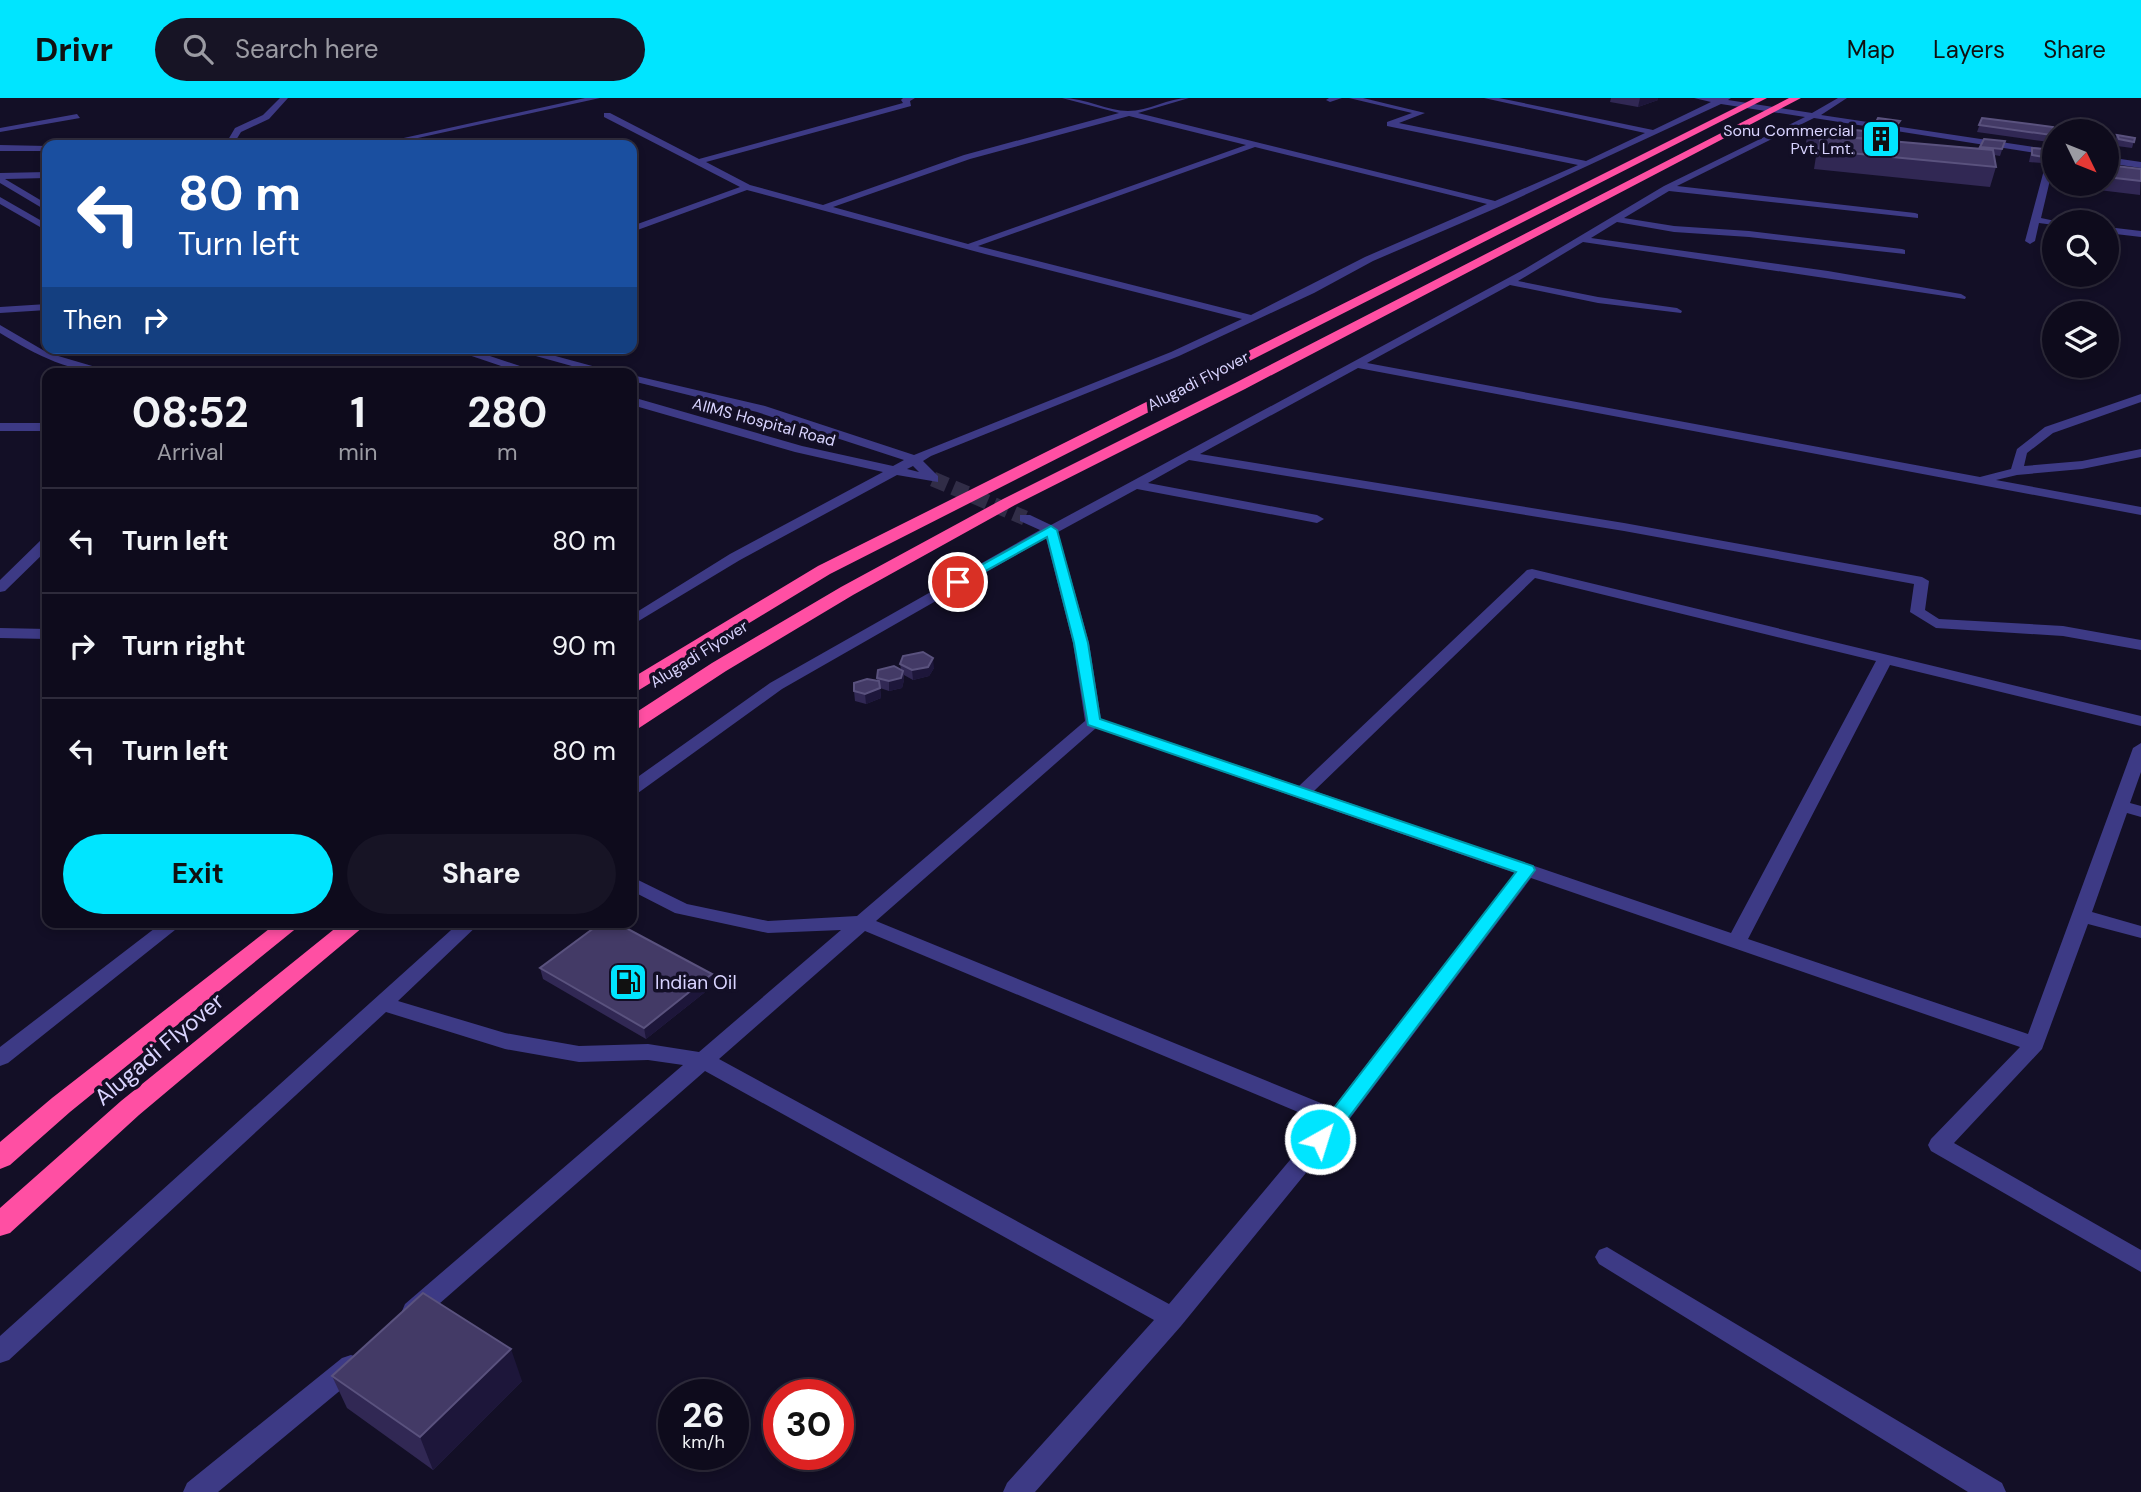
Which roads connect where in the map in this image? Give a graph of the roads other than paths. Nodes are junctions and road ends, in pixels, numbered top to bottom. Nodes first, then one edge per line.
1 (284, 98) edge
2 (596, 98) edge
3 (911, 98) edge
4 (1066, 98) edge
5 (1185, 98) edge
6 (1353, 98) edge
7 (1488, 98) edge
8 (1698, 98) edge
9 (1762, 98) edge
10 (1796, 98) edge
11 (1843, 98) edge
12 (1723, 100) edge
13 (1129, 113) junction
14 (607, 115) dead end
15 (77, 116) dead end
16 (1813, 116) junction
17 (0, 130) edge
18 (1655, 133) junction
19 (232, 140) edge
20 (399, 140) edge
21 (1255, 144) junction
22 (0, 148) edge
23 (42, 149) edge
24 (2042, 151) edge
25 (698, 162) junction
26 (2119, 162) edge
27 (1587, 164) junction
28 (2141, 165) edge
29 (42, 175) edge
30 (0, 178) edge
31 (42, 183) edge
32 (747, 187) junction
33 (1667, 188) junction
34 (14, 189) junction
35 (2042, 196) edge
36 (0, 200) edge
37 (1498, 204) junction
38 (42, 205) edge
39 (825, 207) junction
40 (1915, 216) dead end
41 (1614, 219) junction
42 (2036, 220) junction
43 (2042, 221) edge
44 (42, 225) edge
45 (637, 227) edge
46 (2119, 231) edge
47 (2141, 234) edge
48 (1581, 239) junction
49 (2030, 241) dead end
50 (970, 246) junction
51 (1902, 252) dead end
52 (1508, 282) junction
53 (1961, 297) dead end
54 (42, 307) edge
55 (0, 310) edge
56 (1677, 311) dead end
57 (1252, 317) junction
58 (0, 328) edge
59 (42, 354) edge
60 (42, 354) edge
61 (473, 354) edge
62 (536, 354) edge
63 (1354, 364) junction
64 (85, 368) edge
65 (519, 368) edge
66 (592, 368) edge
67 (637, 378) edge
68 (2141, 398) edge
69 (637, 402) edge
70 (0, 427) edge
71 (42, 427) edge
72 (2141, 453) edge
73 (1186, 456) junction
74 (914, 459) junction
75 (890, 471) junction
76 (2017, 471) junction
77 (1979, 481) junction
78 (1134, 484) junction
79 (2141, 511) edge
80 (1025, 518) tunnel mouth
81 (1317, 519) dead end
82 (1051, 530) junction
83 (42, 547) edge
84 (0, 588) edge
85 (637, 618) edge
86 (0, 633) edge
87 (42, 634) edge
88 (2141, 645) edge
89 (1885, 660) junction
90 (637, 683) edge
91 (637, 721) edge
92 (1093, 722) junction
93 (2141, 722) edge
94 (2141, 748) edge
95 (637, 785) edge
96 (1302, 793) junction
97 (2120, 806) junction
98 (2141, 812) edge
99 (1527, 870) junction
100 (637, 886) edge
101 (2080, 915) junction
102 (862, 922) junction
103 (168, 928) edge
104 (285, 928) edge
105 (351, 928) edge
106 (465, 928) edge
107 (2141, 932) edge
108 (1736, 942) junction
109 (381, 1003) junction
110 (2035, 1044) junction
111 (0, 1058) edge
112 (703, 1060) junction
113 (1337, 1119) junction
114 (0, 1158) edge
115 (0, 1225) edge
116 (1607, 1257) dead end
117 (2141, 1262) edge
118 (1172, 1318) junction
119 (400, 1323) edge
120 (369, 1351) edge
121 (0, 1352) edge
122 (197, 1492) edge
123 (1017, 1492) edge
124 (1992, 1492) edge

1 - 19 street
2 - 20 street
3 - 25 street
4 - 13 street
5 - 13 street
6 - 27 street
7 - 18 street
8 - 12 street
9 - 90 highway, Alugadi Flyover
10 - 91 highway, Alugadi Flyover
11 - 16 street
12 - 16 street
12 - 18 street
13 - 21 street
13 - 39 street
14 - 25 street
15 - 17 street
16 - 24 street
16 - 33 street
18 - 27 street
21 - 37 street
21 - 50 street
22 - 23 street
25 - 32 street
26 - 28 street
27 - 37 street
29 - 30 street
30 - 34 street
31 - 34 street
32 - 39 street
32 - 45 street
33 - 40 street
33 - 41 street
34 - 38 street
35 - 42 street
36 - 44 street
37 - 57 street
39 - 50 street
41 - 48 street
41 - 51 street
42 - 43 street
42 - 49 street
46 - 47 street
48 - 52 street
48 - 53 street
50 - 57 street
52 - 56 street
52 - 63 street
54 - 55 street
57 - 74 street
58 - 60 street
59 - 64 street
61 - 65 street
62 - 66 street
63 - 73 street
63 - 77 street
67 - 74 street, AIIMS Hospital Road
68 - 76 street
69 - 75 street, AIIMS Hospital Road
70 - 71 street
72 - 76 street
73 - 78 street
73 - 88 street
74 - 75 street
74 - 75 street, AIIMS Hospital Road
75 - 85 street
76 - 77 street
77 - 79 street
78 - 81 street
78 - 82 street
80 - 82 street
82 - 92 street
82 - 95 street
83 - 84 street
86 - 87 street
89 - 93 street
89 - 96 street
89 - 108 street
92 - 96 street
92 - 102 street
94 - 97 street
96 - 99 street
97 - 98 street
97 - 101 street
99 - 108 street
99 - 113 street
100 - 102 street
101 - 107 street
101 - 110 street
102 - 112 street
102 - 113 street
103 - 111 street
104 - 114 highway, Alugadi Flyover
105 - 115 highway, Alugadi Flyover
106 - 109 street
108 - 110 street
109 - 112 street
109 - 121 street
110 - 117 street
112 - 118 street
112 - 119 street
113 - 118 street
116 - 124 street
118 - 123 street
120 - 122 street

